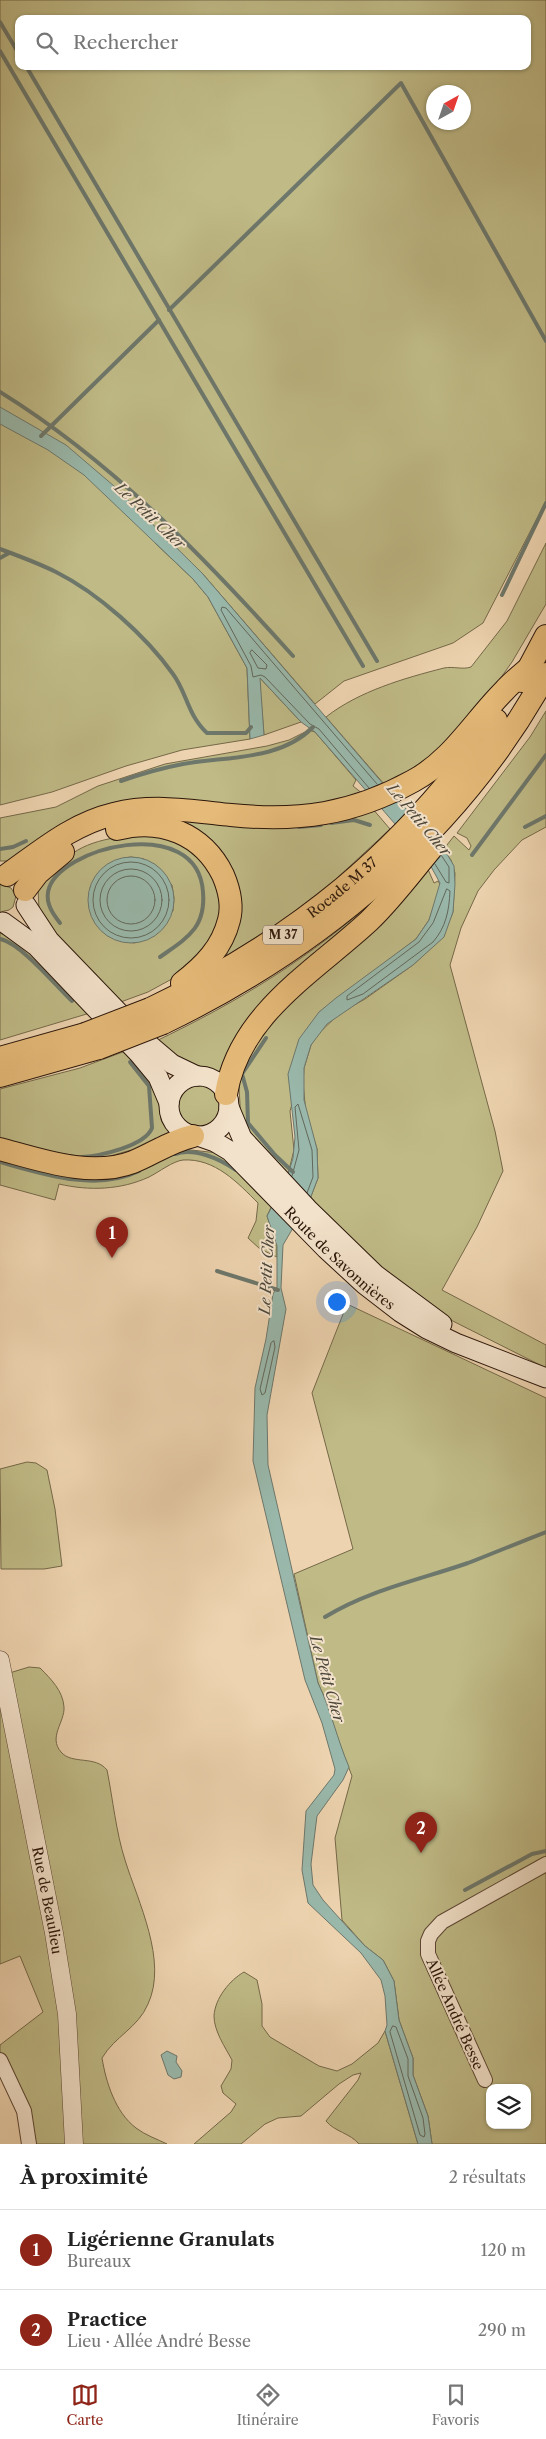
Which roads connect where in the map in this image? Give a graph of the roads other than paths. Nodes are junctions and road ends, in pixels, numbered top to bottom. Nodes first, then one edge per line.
1 (546, 636) edge
2 (538, 671) edge
3 (442, 815) junction
4 (411, 850) junction
5 (2, 874) edge
6 (26, 898) junction
7 (1, 922) edge
8 (157, 1016) junction
9 (92, 1041) junction
10 (0, 1058) edge
11 (0, 1076) edge
12 (197, 1076) junction
13 (227, 1100) junction
14 (169, 1103) junction
15 (196, 1136) junction
16 (0, 1149) edge
17 (278, 1188) junction
18 (546, 1378) edge
19 (0, 1660) edge
20 (546, 1864) edge
21 (0, 2060) edge
22 (485, 2080) dead end
23 (29, 2144) edge
24 (74, 2144) edge

1 - 2 highway, Rocade M 37 / M 37
2 - 3 highway, Rocade M 37 / M 37
2 - 3 highway, Rocade M 37 / M 37
2 - 5 highway
3 - 4 highway
3 - 4 highway, Rocade M 37 / M 37
4 - 8 highway, Rocade M 37 / M 37
4 - 13 highway
5 - 6 main road
6 - 7 main road
6 - 8 highway
6 - 12 main road
7 - 14 main road
8 - 9 highway, Rocade M 37 / M 37, bridge
9 - 10 highway, Rocade M 37 / M 37
9 - 11 highway, Rocade M 37 / M 37
12 - 13 main road
12 - 14 main road
13 - 15 main road
13 - 17 main road, Route de Savonnières
14 - 15 main road
15 - 16 highway
15 - 17 main road, Route de Savonnières
17 - 18 main road, Route de Savonnières
19 - 24 street, Rue de Beaulieu
20 - 22 street, Allée André Besse
21 - 23 street

